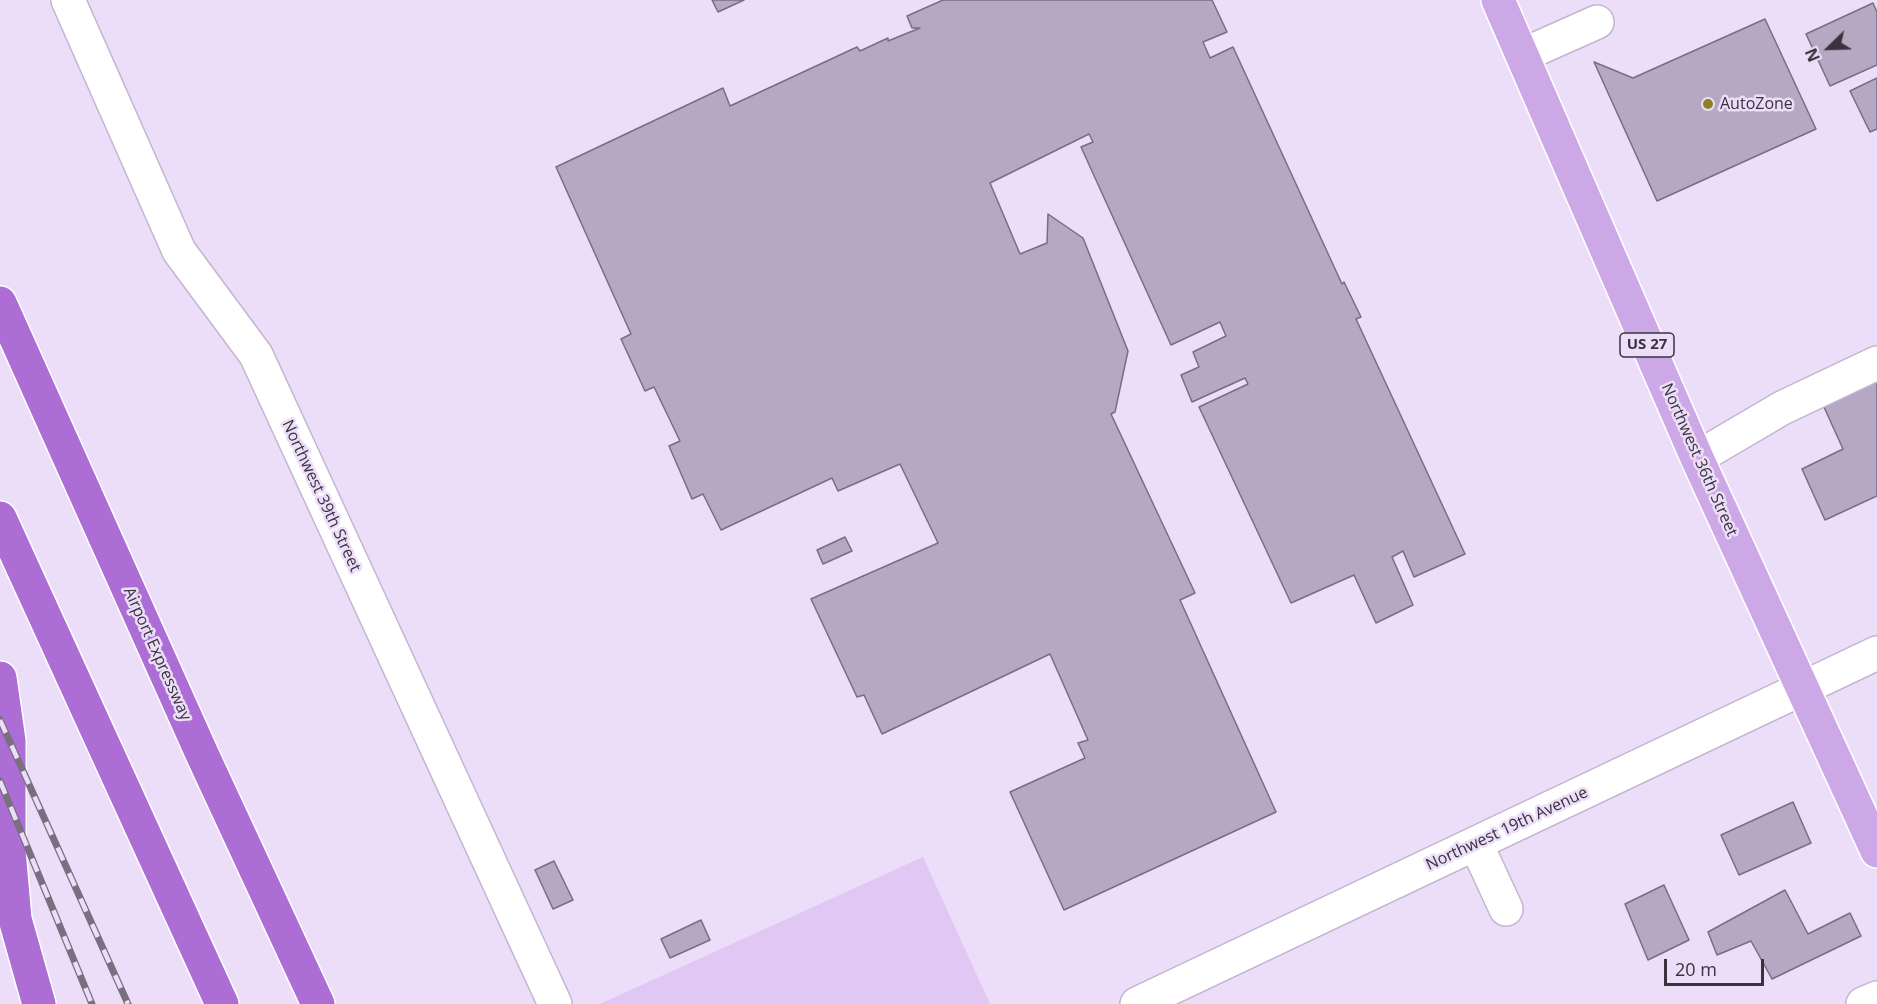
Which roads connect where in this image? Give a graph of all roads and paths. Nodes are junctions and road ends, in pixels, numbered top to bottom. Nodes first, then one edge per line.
1 (68, 0) edge
2 (1498, 0) edge
3 (1597, 22) dead end
4 (1522, 55) junction
5 (0, 303) edge
6 (1877, 363) edge
7 (1697, 458) junction
8 (0, 518) edge
9 (1877, 652) edge
10 (0, 678) edge
11 (1803, 688) junction
12 (1476, 844) junction
13 (1877, 851) edge
14 (1506, 909) dead end
15 (1877, 998) edge
16 (39, 1004) edge
17 (222, 1004) edge
18 (318, 1004) edge
19 (555, 1004) edge
20 (1137, 1004) edge
21 (1863, 1004) edge

1 - 19 street, Northwest 39th Street
2 - 4 main road, Northwest 36th Street / US 27
3 - 4 street
4 - 7 main road, Northwest 36th Street / US 27
5 - 18 highway, Airport Expressway
6 - 7 street
7 - 11 main road, Northwest 36th Street / US 27
8 - 17 highway
9 - 11 street, Northwest 19th Avenue
10 - 16 highway
11 - 12 street, Northwest 19th Avenue
11 - 13 main road, Northwest 36th Street / US 27
12 - 14 street
12 - 20 street, Northwest 19th Avenue
15 - 21 street

